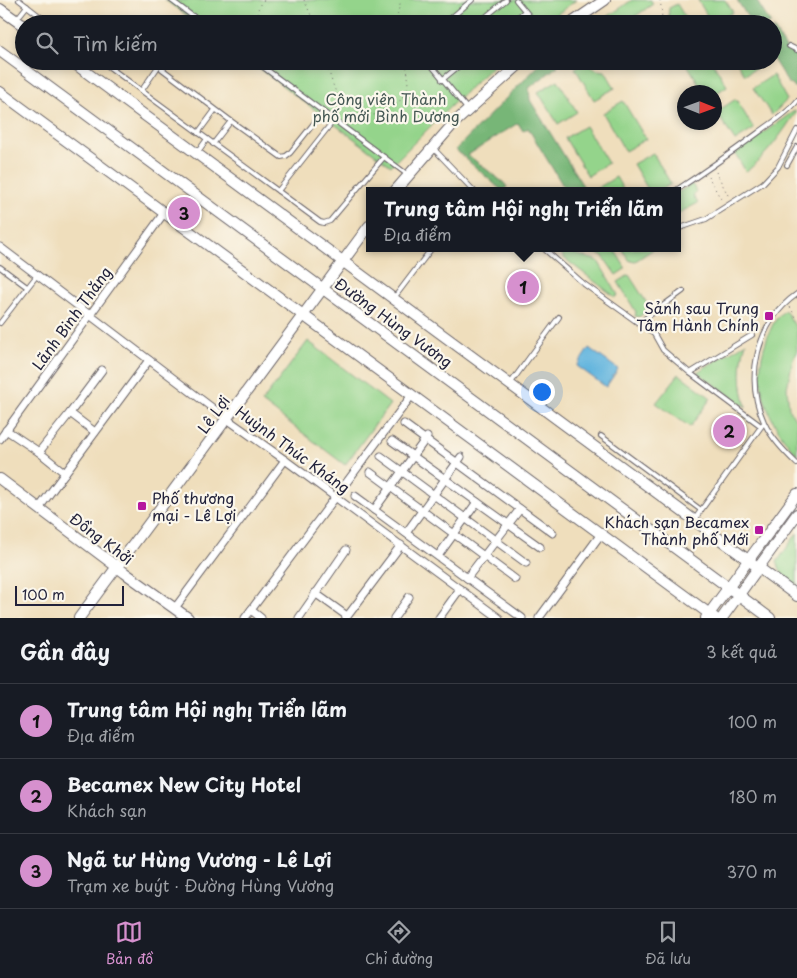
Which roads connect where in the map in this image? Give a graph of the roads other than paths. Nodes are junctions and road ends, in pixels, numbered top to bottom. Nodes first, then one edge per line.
1 (18, 0) edge
2 (171, 0) edge
3 (472, 0) edge
4 (506, 0) edge
5 (516, 0) edge
6 (605, 0) edge
7 (27, 6) junction
8 (0, 9) edge
9 (525, 11) junction
10 (24, 15) edge
11 (38, 15) edge
12 (192, 15) edge
13 (454, 15) edge
14 (488, 15) edge
15 (520, 15) edge
16 (528, 15) edge
17 (583, 15) edge
18 (15, 20) edge
19 (788, 46) dead end
20 (797, 50) edge
21 (0, 51) edge
22 (15, 62) edge
23 (26, 70) edge
24 (83, 70) edge
25 (114, 70) edge
26 (156, 70) edge
27 (163, 70) edge
28 (267, 70) edge
29 (435, 70) edge
30 (454, 70) edge
31 (513, 70) edge
32 (442, 80) junction
33 (142, 90) junction
34 (0, 92) edge
35 (797, 101) edge
36 (215, 110) junction
37 (469, 110) junction
38 (323, 112) junction
39 (334, 120) junction
40 (231, 122) junction
41 (797, 130) edge
42 (198, 132) junction
43 (207, 139) junction
44 (213, 144) junction
45 (797, 147) edge
46 (433, 148) junction
47 (196, 154) junction
48 (384, 157) junction
49 (787, 165) dead end
50 (408, 175) junction
51 (399, 187) edge
52 (470, 187) edge
53 (681, 187) edge
54 (278, 190) junction
55 (164, 213) junction
56 (681, 228) edge
57 (366, 230) edge
58 (0, 247) edge
59 (429, 252) edge
60 (548, 252) edge
61 (343, 261) junction
62 (0, 267) edge
63 (38, 274) junction
64 (27, 287) junction
65 (323, 289) junction
66 (683, 291) dead end
67 (797, 294) edge
68 (394, 299) junction
69 (90, 315) junction
70 (304, 315) junction
71 (559, 317) dead end
72 (0, 323) edge
73 (639, 323) junction
74 (752, 334) dead end
75 (149, 360) junction
76 (102, 370) dead end
77 (690, 373) junction
78 (510, 384) junction
79 (412, 395) junction
80 (70, 412) junction
81 (227, 419) junction
82 (404, 424) dead end
83 (763, 424) junction
84 (6, 430) junction
85 (95, 432) junction
86 (601, 436) dead end
87 (426, 438) junction
88 (0, 439) edge
89 (392, 441) dead end
90 (39, 452) junction
91 (381, 456) dead end
92 (413, 456) junction
93 (285, 460) junction
94 (459, 460) junction
95 (797, 464) edge
96 (402, 471) junction
97 (370, 472) dead end
98 (65, 473) junction
99 (655, 476) junction
100 (0, 479) edge
101 (445, 479) junction
102 (647, 485) junction
103 (391, 487) junction
104 (797, 494) edge
105 (434, 495) junction
106 (355, 496) dead end
107 (335, 497) junction
108 (477, 502) junction
109 (39, 508) junction
110 (520, 509) junction
111 (374, 510) junction
112 (422, 510) junction
113 (701, 510) junction
114 (797, 514) edge
115 (466, 518) junction
116 (694, 520) junction
117 (508, 524) junction
118 (406, 533) junction
119 (553, 533) dead end
120 (454, 534) junction
121 (601, 534) junction
122 (496, 541) junction
123 (401, 545) junction
124 (540, 547) dead end
125 (346, 550) dead end
126 (438, 556) junction
127 (484, 556) junction
128 (749, 560) junction
129 (526, 563) dead end
130 (758, 567) junction
131 (118, 568) junction
132 (467, 578) junction
133 (515, 579) dead end
134 (728, 587) junction
135 (460, 589) junction
136 (316, 593) junction
137 (739, 595) junction
138 (797, 596) edge
139 (409, 597) dead end
140 (175, 608) junction
141 (251, 610) junction
142 (710, 616) edge
143 (347, 617) edge
144 (79, 618) edge
145 (188, 618) edge
146 (245, 618) edge
147 (261, 618) edge
148 (299, 618) edge
149 (394, 618) edge
150 (439, 618) edge
151 (499, 618) edge
152 (522, 618) edge
153 (539, 618) edge
154 (722, 618) edge
155 (770, 618) edge

1 - 7 lane
2 - 12 lane
3 - 13 lane
4 - 14 lane
5 - 9 lane
6 - 17 main road
7 - 10 lane
7 - 11 lane
8 - 18 main road
9 - 15 lane
9 - 16 lane
19 - 20 lane
21 - 22 main road, Đường Hùng Vương
23 - 65 main road, Đường Hùng Vương
24 - 47 main road, Đường Hùng Vương
25 - 33 lane
26 - 33 lane
27 - 36 lane
28 - 38 lane
29 - 32 lane
30 - 32 lane
31 - 37 main road
32 - 37 lane
33 - 42 lane
34 - 55 main road
35 - 53 lane
36 - 40 lane
36 - 42 lane
37 - 46 main road
38 - 39 lane
38 - 40 lane
39 - 48 lane
39 - 54 lane
40 - 44 lane
41 - 56 lane
42 - 43 lane
43 - 44 lane
43 - 47 lane
44 - 54 lane
45 - 49 lane
46 - 50 main road
46 - 52 lane
47 - 61 main road, Đường Hùng Vương
48 - 50 lane
48 - 54 lane
50 - 51 main road
55 - 69 street, Lãnh Binh Thăng
55 - 70 main road
57 - 61 main road, Lê Lợi
58 - 63 street, Huỳnh Thúc Kháng
59 - 68 lane
60 - 73 lane
61 - 65 main road, Lê Lợi
61 - 68 main road, Đường Hùng Vương
62 - 64 lane
63 - 64 lane
63 - 69 street, Huỳnh Thúc Kháng
64 - 72 lane
65 - 70 main road, Lê Lợi
65 - 134 main road, Đường Hùng Vương
66 - 73 lane
67 - 83 lane
68 - 78 main road, Đường Hùng Vương
69 - 75 street, Huỳnh Thúc Kháng
69 - 84 street, Lãnh Binh Thăng
70 - 79 main road
70 - 81 main road, Lê Lợi
71 - 78 lane
73 - 77 lane
74 - 77 lane
75 - 81 street, Huỳnh Thúc Kháng
75 - 85 street
76 - 80 street
77 - 83 lane
78 - 102 main road, Đường Hùng Vương
79 - 107 street
79 - 121 main road
80 - 85 street
80 - 90 street
81 - 93 street, Huỳnh Thúc Kháng
81 - 131 main road, Lê Lợi
82 - 87 street
83 - 95 lane
83 - 113 lane
84 - 88 street, Lãnh Binh Thăng
84 - 90 street
85 - 98 street
86 - 99 lane
87 - 92 street
87 - 94 street
89 - 92 street
90 - 98 street
91 - 96 street
92 - 96 street
92 - 101 street
93 - 107 street, Huỳnh Thúc Kháng
93 - 140 street
94 - 101 street
94 - 110 street
96 - 103 street
96 - 105 street
97 - 103 street
98 - 109 street
99 - 102 lane
99 - 113 lane
100 - 109 main road, Đồng Khởi
101 - 105 street
101 - 108 street
102 - 116 main road, Đường Hùng Vương
103 - 111 street
103 - 112 street
104 - 128 main road
105 - 112 street
105 - 115 street
106 - 111 street
107 - 123 street, Huỳnh Thúc Kháng
107 - 141 street
108 - 115 street
108 - 117 street
109 - 131 main road, Đồng Khởi
110 - 117 street
110 - 119 street
111 - 118 street
112 - 118 street
112 - 120 street
113 - 116 lane
114 - 130 main road
115 - 120 street
115 - 122 street
116 - 128 main road, Đường Hùng Vương
117 - 122 street
117 - 124 street
118 - 126 street
120 - 126 street
120 - 127 street
121 - 142 main road
121 - 153 street
122 - 127 street
122 - 129 street
123 - 135 street, Huỳnh Thúc Kháng
123 - 143 street
125 - 136 street
126 - 132 street
127 - 132 street
127 - 133 street
128 - 130 main road, Đường Hùng Vương
128 - 134 main road
130 - 137 main road
130 - 138 main road, Đường Hùng Vương
131 - 140 main road, Đồng Khởi
131 - 144 main road, Lê Lợi
132 - 152 street
134 - 137 main road, Đường Hùng Vương
134 - 142 main road
135 - 150 street
135 - 151 street, Huỳnh Thúc Kháng
136 - 143 street
136 - 148 street
137 - 154 main road
137 - 155 main road, Đường Hùng Vương
139 - 149 street
140 - 145 main road, Đồng Khởi
141 - 146 street
141 - 147 street

